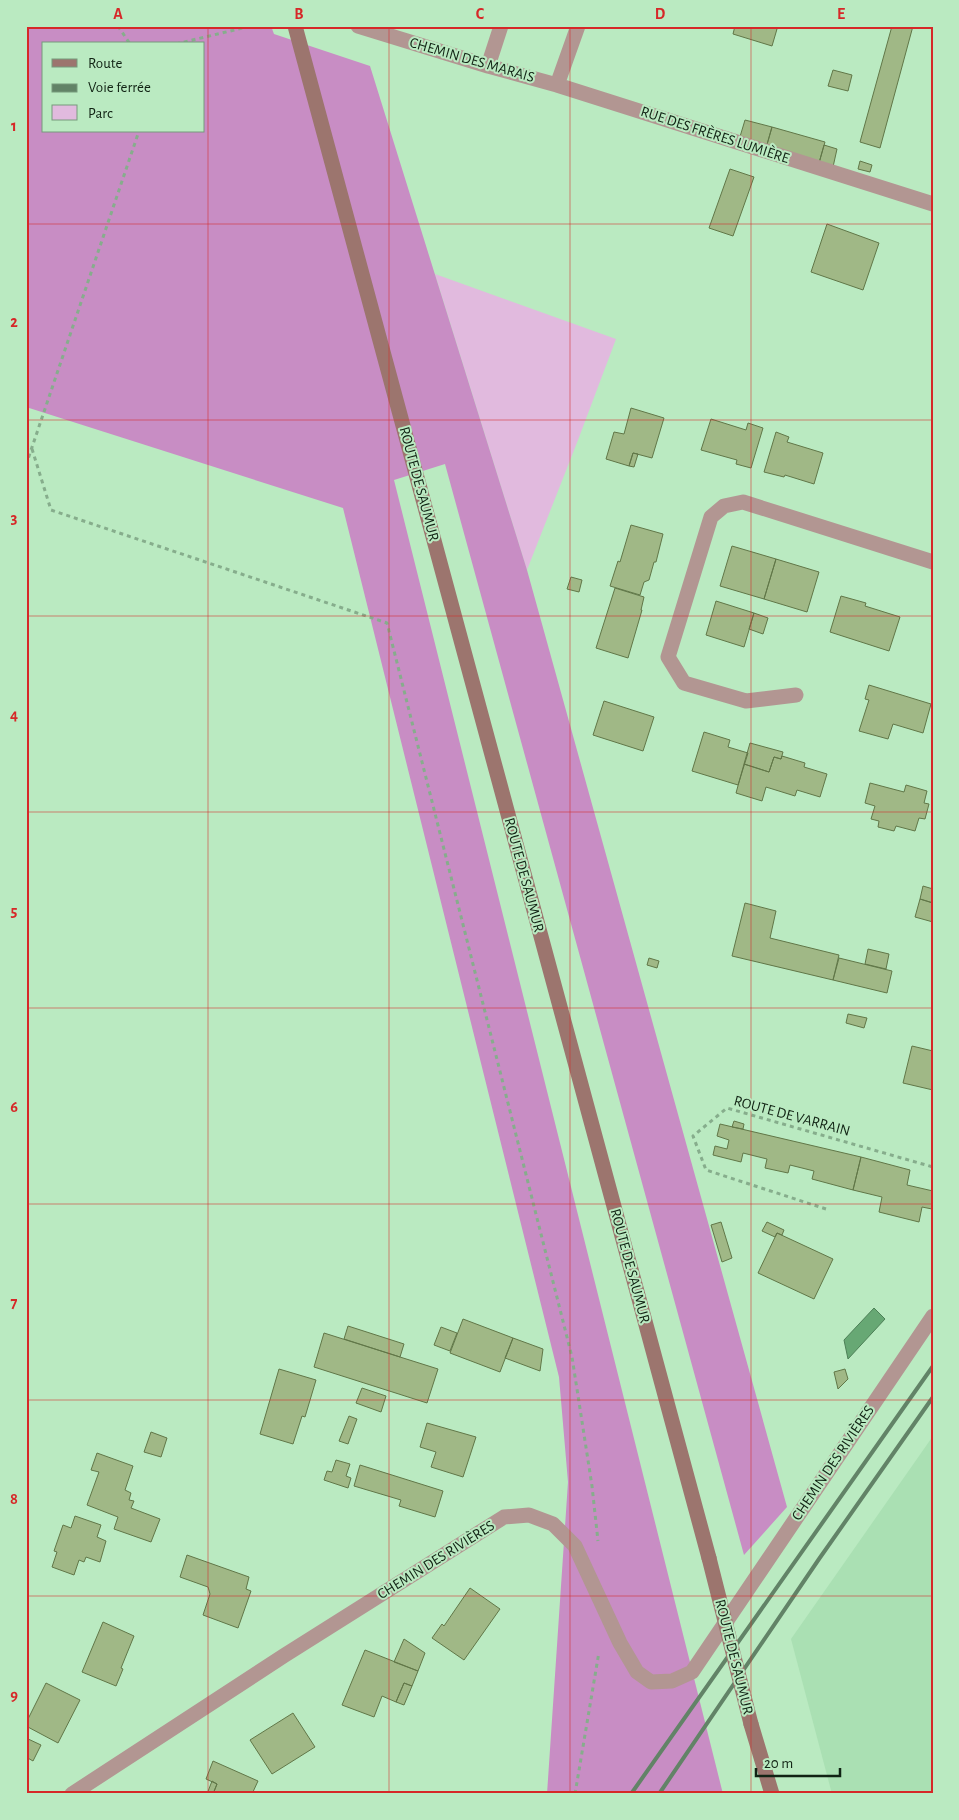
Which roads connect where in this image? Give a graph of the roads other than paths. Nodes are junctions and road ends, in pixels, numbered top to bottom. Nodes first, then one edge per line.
1 (296, 26) edge
2 (358, 26) edge
3 (501, 26) edge
4 (578, 26) edge
5 (488, 66) junction
6 (557, 85) junction
7 (933, 204) edge
8 (933, 562) edge
9 (796, 695) dead end
10 (933, 1316) edge
11 (751, 1724) junction
12 (72, 1794) edge
13 (766, 1794) edge
14 (772, 1794) edge

1 - 11 main road, ROUTE DE SAUMUR, bridge
2 - 5 street, CHEMIN DES MARAIS
3 - 5 street
4 - 6 street
5 - 6 street, CHEMIN DES MARAIS
6 - 7 street, RUE DES FRÈRES LUMIÈRE
8 - 9 street
10 - 12 street, CHEMIN DES RIVIÈRES
11 - 13 main road, ROUTE DE SAUMUR
11 - 14 main road, ROUTE DE SAUMUR

